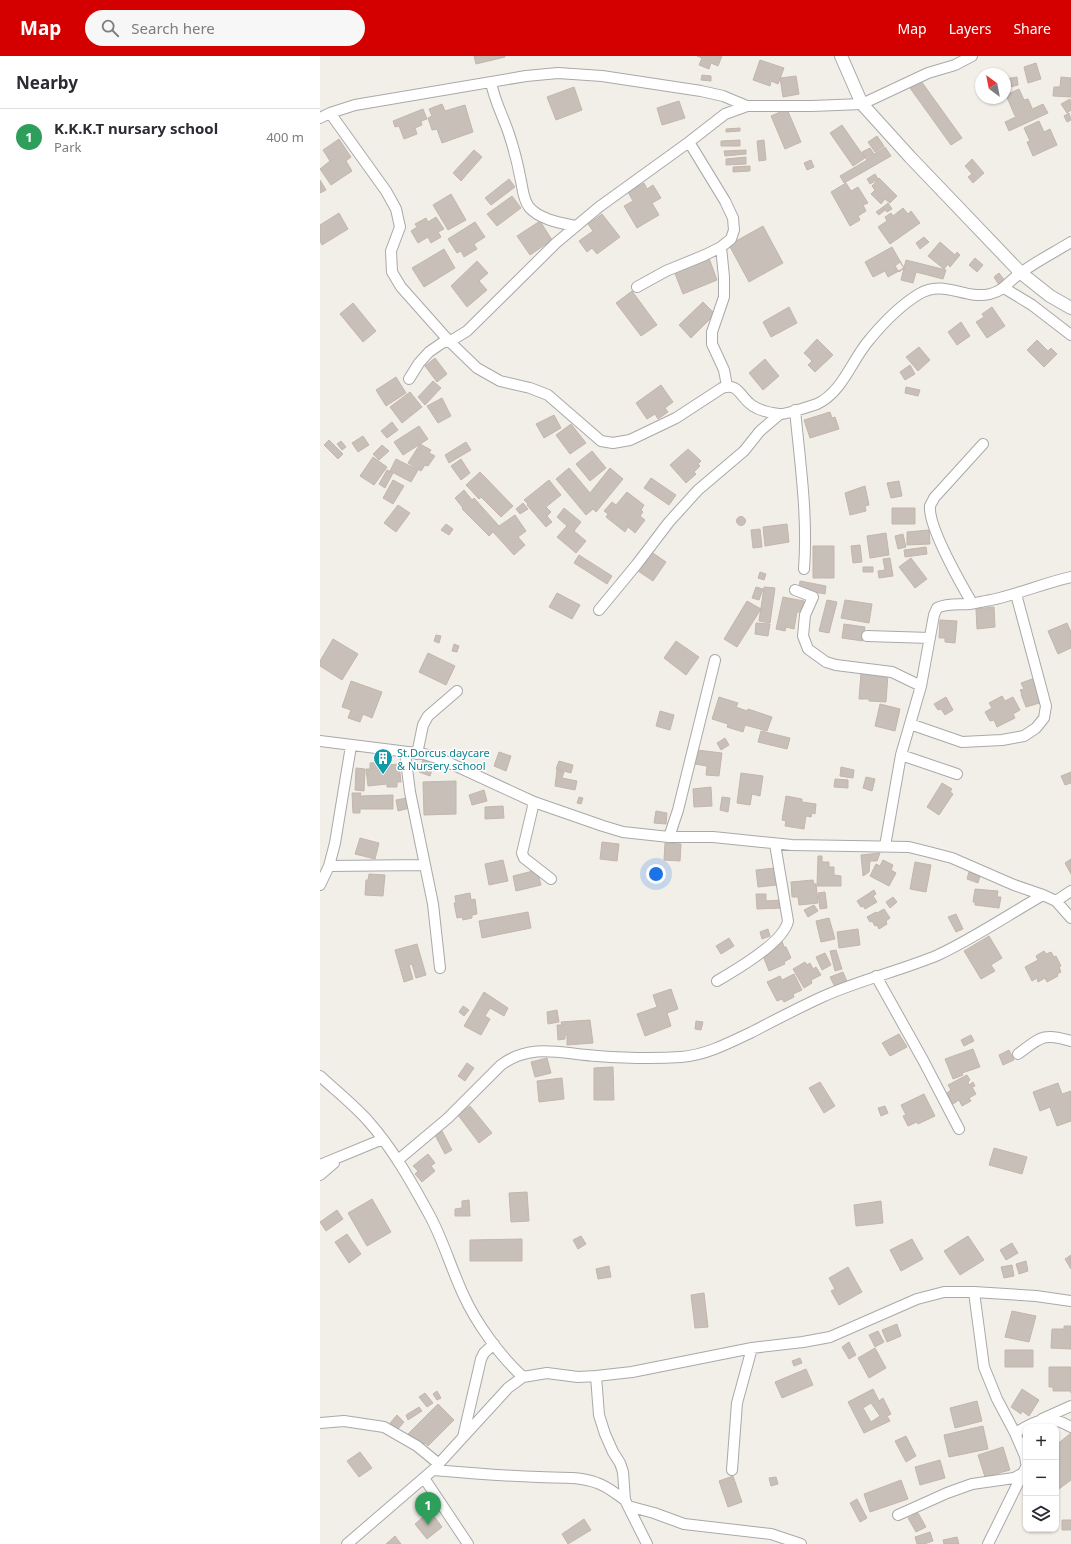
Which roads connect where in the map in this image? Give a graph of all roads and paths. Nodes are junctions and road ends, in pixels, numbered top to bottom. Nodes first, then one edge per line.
1 (841, 56) edge
2 (972, 56) edge
3 (491, 82) junction
4 (862, 104) junction
5 (747, 106) junction
6 (330, 113) junction
7 (320, 118) edge
8 (688, 142) junction
9 (576, 226) junction
10 (1071, 242) edge
11 (721, 247) junction
12 (1021, 273) junction
13 (637, 287) dead end
14 (1004, 288) junction
15 (1071, 308) edge
16 (1071, 335) edge
17 (449, 341) junction
18 (409, 379) dead end
19 (728, 386) junction
20 (795, 410) junction
21 (780, 414) junction
22 (984, 444) dead end
23 (804, 569) dead end
24 (1071, 577) edge
25 (795, 590) dead end
26 (1016, 594) junction
27 (972, 604) junction
28 (599, 610) dead end
29 (867, 636) dead end
30 (930, 638) junction
31 (715, 660) dead end
32 (921, 686) junction
33 (457, 691) dead end
34 (910, 724) junction
35 (320, 742) edge
36 (351, 746) junction
37 (405, 753) junction
38 (417, 754) junction
39 (901, 755) junction
40 (958, 774) dead end
41 (534, 802) junction
42 (670, 837) junction
43 (775, 844) junction
44 (885, 846) junction
45 (425, 865) junction
46 (329, 866) junction
47 (551, 879) dead end
48 (320, 885) edge
49 (1071, 891) edge
50 (1043, 895) junction
51 (1056, 901) junction
52 (1071, 918) edge
53 (440, 968) dead end
54 (876, 976) junction
55 (717, 981) dead end
56 (1071, 1041) edge
57 (1018, 1054) dead end
58 (320, 1076) edge
59 (959, 1129) dead end
60 (383, 1138) junction
61 (340, 1158) junction
62 (398, 1160) junction
63 (320, 1166) edge
64 (320, 1175) edge
65 (974, 1292) junction
66 (1071, 1301) edge
67 (494, 1344) junction
68 (752, 1348) junction
69 (596, 1376) junction
70 (523, 1377) junction
71 (1071, 1406) edge
72 (1042, 1419) junction
73 (320, 1423) edge
74 (1071, 1427) edge
75 (1015, 1433) junction
76 (463, 1437) junction
77 (1025, 1460) edge
78 (436, 1467) junction
79 (732, 1470) dead end
80 (1023, 1470) edge
81 (1023, 1472) edge
82 (424, 1478) junction
83 (627, 1503) junction
84 (898, 1515) dead end
85 (347, 1544) edge
86 (468, 1544) edge
87 (647, 1544) edge
88 (801, 1544) edge
89 (988, 1544) edge

1 - 4 street
2 - 4 street
3 - 5 street
3 - 6 street
3 - 9 street
4 - 5 street
4 - 12 street
5 - 8 street
6 - 7 street
6 - 17 street
8 - 9 street
8 - 11 street
9 - 17 street
10 - 12 street
11 - 13 street
11 - 19 street
12 - 14 street
12 - 15 street
14 - 16 street
14 - 20 street
17 - 18 street
17 - 19 street
19 - 21 street
20 - 21 street
20 - 23 street
21 - 28 street
22 - 27 street
24 - 26 street
25 - 32 street
26 - 27 street
26 - 34 street
27 - 30 street
29 - 30 street
30 - 32 street
31 - 42 street
32 - 34 street
33 - 38 street
34 - 39 street
35 - 36 street
36 - 37 street
36 - 46 street
37 - 38 street
37 - 45 street
38 - 41 street
39 - 40 street
39 - 44 street
41 - 42 street
41 - 47 street
42 - 43 street
43 - 44 street
43 - 55 street
44 - 50 street
45 - 46 street
45 - 53 street
46 - 48 street
49 - 51 street
50 - 51 street
50 - 54 street
51 - 52 street
54 - 59 street
54 - 62 street
56 - 57 street
58 - 60 street
60 - 61 street
60 - 62 street
61 - 63 street
61 - 64 street
62 - 67 street
65 - 66 street
65 - 68 street
65 - 75 street
67 - 70 street
67 - 76 street
68 - 69 street
68 - 79 street
69 - 70 street
69 - 83 street
70 - 76 street
71 - 72 street
72 - 74 street
72 - 75 street
73 - 78 street
75 - 77 street
76 - 78 street
78 - 82 street
78 - 83 street
80 - 84 street
81 - 89 street
82 - 85 street
82 - 86 street
83 - 87 street
83 - 88 street

